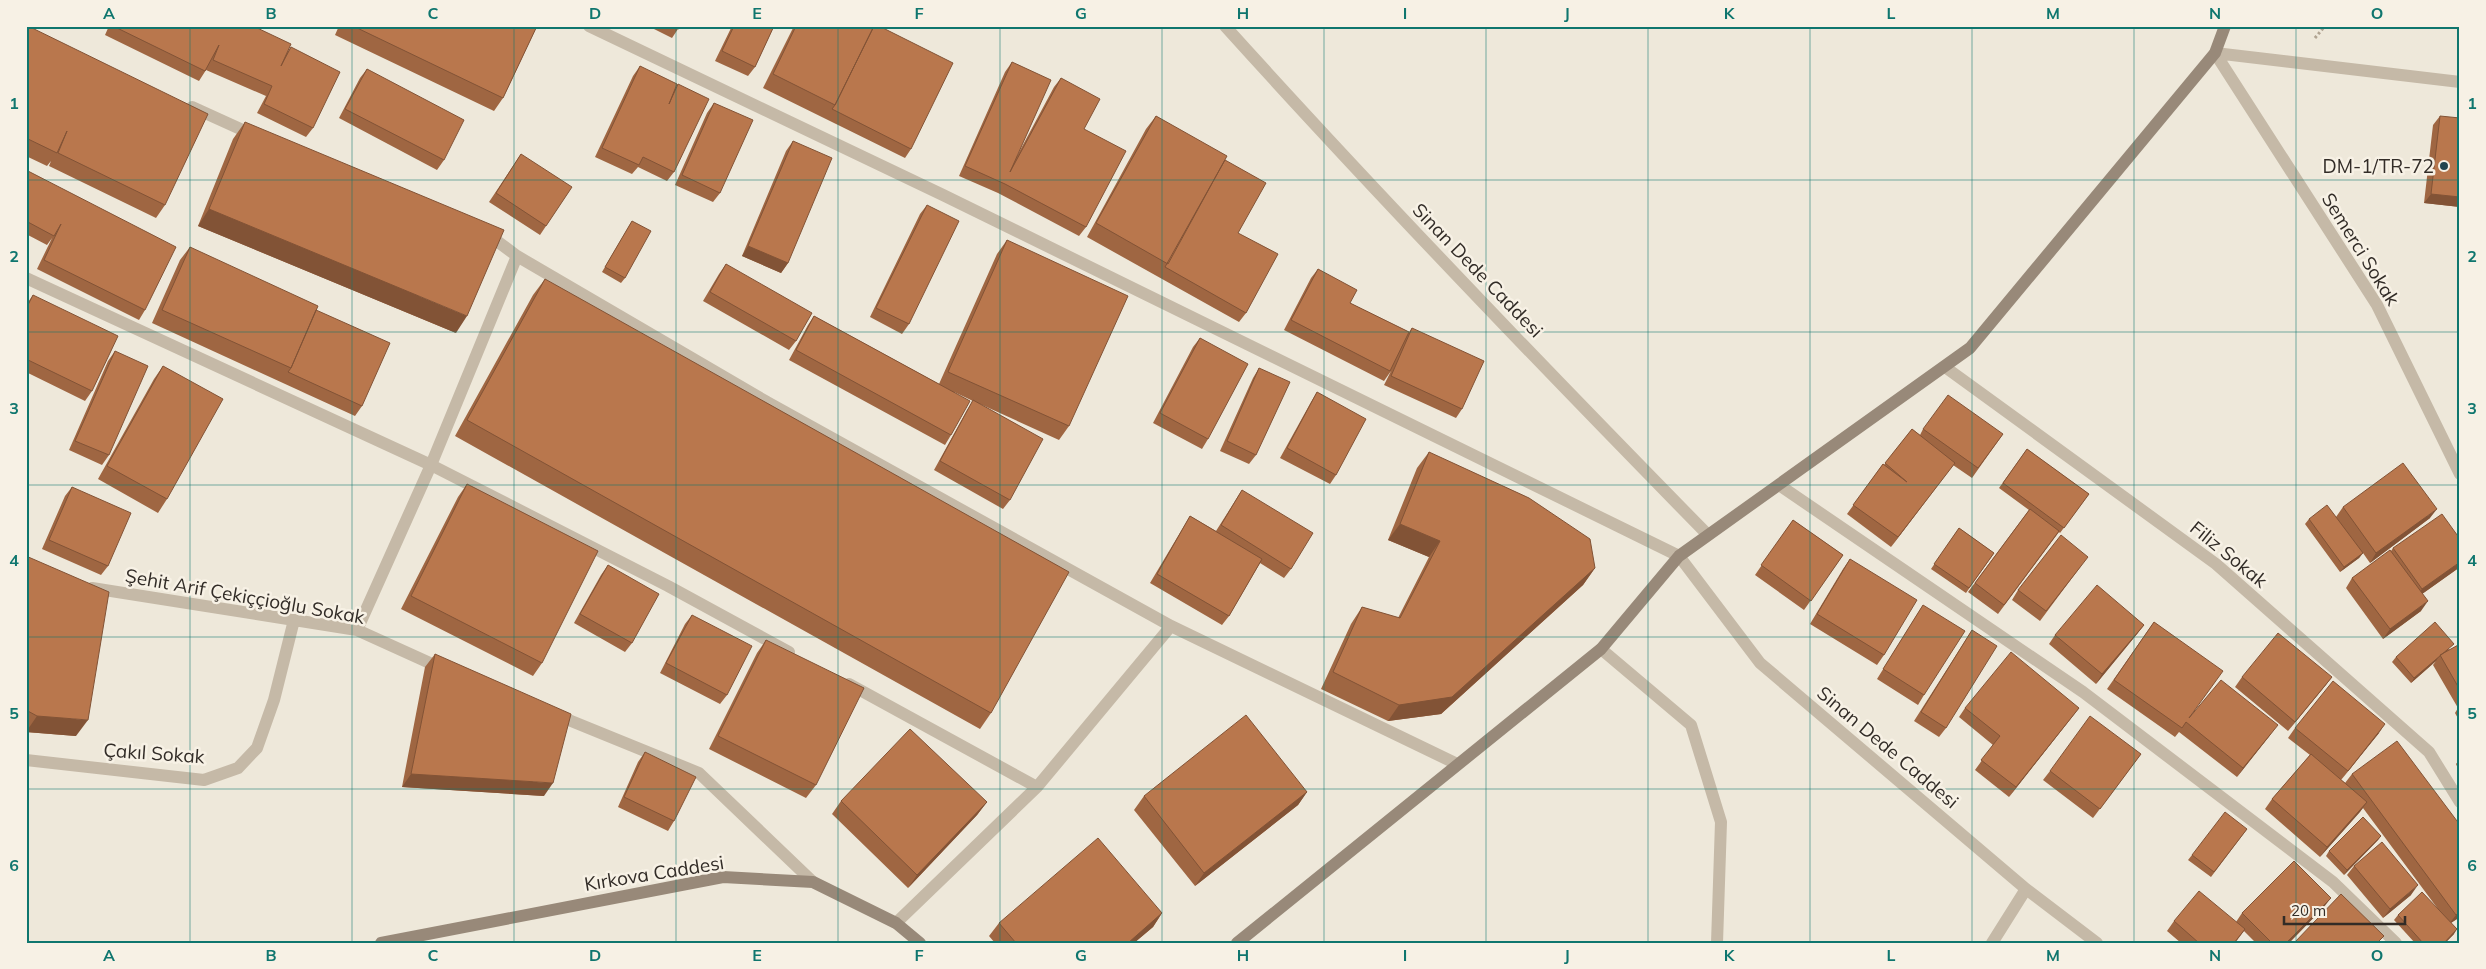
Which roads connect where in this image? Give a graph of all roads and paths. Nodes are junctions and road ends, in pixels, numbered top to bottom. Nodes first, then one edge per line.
1 (589, 26) edge
2 (1225, 26) edge
3 (2225, 26) edge
4 (2215, 53) junction
5 (2460, 82) edge
6 (182, 102) edge
7 (271, 143) edge
8 (473, 227) edge
9 (517, 256) junction
10 (26, 278) edge
11 (1945, 367) junction
12 (431, 465) junction
13 (2460, 474) edge
14 (1779, 485) junction
15 (1708, 535) junction
16 (1679, 556) junction
17 (80, 582) edge
18 (294, 620) junction
19 (1171, 626) junction
20 (357, 630) junction
21 (1601, 649) junction
22 (797, 656) edge
23 (456, 675) edge
24 (840, 679) edge
25 (546, 711) edge
26 (26, 760) edge
27 (1457, 764) junction
28 (1037, 787) junction
29 (2460, 802) edge
30 (813, 882) junction
31 (2026, 889) junction
32 (896, 923) junction
33 (381, 943) edge
34 (920, 943) edge
35 (1237, 943) edge
36 (1718, 943) edge
37 (1992, 943) edge
38 (2097, 943) edge
39 (2396, 943) edge

1 - 16 street
2 - 15 street, Sinan Dede Caddesi
3 - 4 main road
4 - 5 street
4 - 11 main road
4 - 13 street, Semerci Sokak
6 - 7 street
8 - 9 street
9 - 12 street
9 - 19 street
10 - 12 street
11 - 14 main road
11 - 29 street, Filiz Sokak
12 - 20 street
12 - 22 street
14 - 15 main road
14 - 39 street
15 - 16 main road
16 - 21 main road
16 - 31 street, Sinan Dede Caddesi
17 - 18 street, Şehit Arif Çekiççioğlu Sokak
18 - 20 street, Şehit Arif Çekiççioğlu Sokak
18 - 26 street, Çakıl Sokak
19 - 27 street
19 - 28 street
20 - 23 street, Şehit Arif Çekiççioğlu Sokak
21 - 27 main road
21 - 36 street
24 - 28 street
25 - 30 street
27 - 35 main road
28 - 32 street
30 - 32 main road, Kırkova Caddesi
30 - 33 main road, Kırkova Caddesi
31 - 37 street
31 - 38 street, Sinan Dede Caddesi
32 - 34 main road, Kırkova Caddesi

